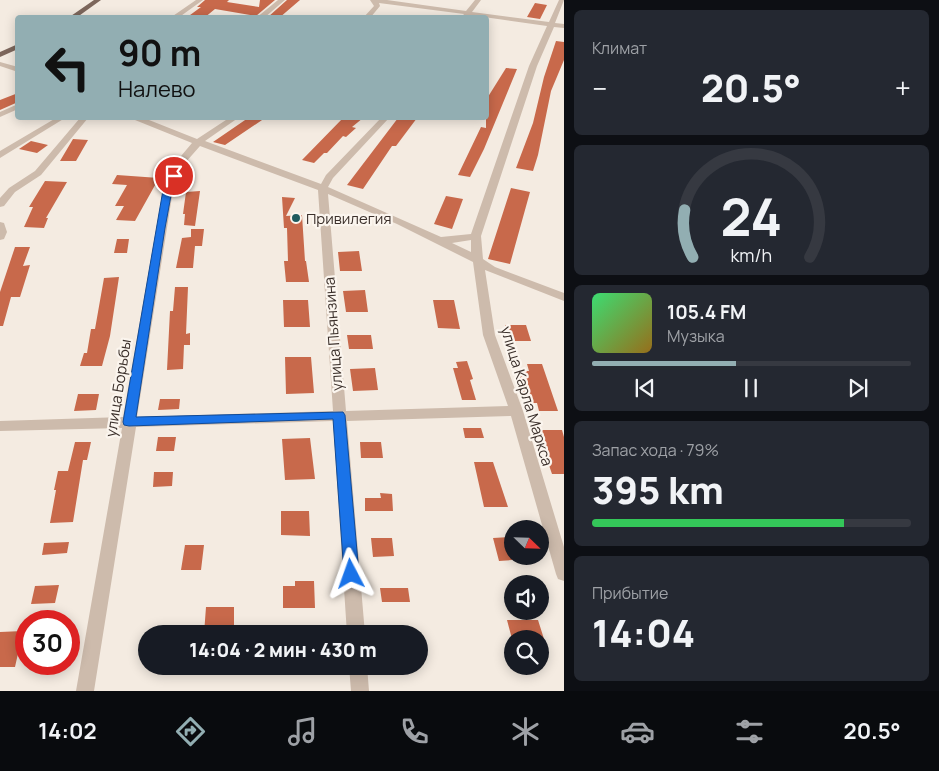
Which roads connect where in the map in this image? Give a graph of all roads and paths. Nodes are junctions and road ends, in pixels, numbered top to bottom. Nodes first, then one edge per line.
1 (98, 0) edge
2 (200, 0) edge
3 (282, 0) edge
4 (374, 0) edge
5 (478, 0) edge
6 (562, 0) edge
7 (76, 15) edge
8 (178, 15) edge
9 (263, 15) edge
10 (369, 15) edge
11 (466, 15) edge
12 (489, 17) edge
13 (551, 24) junction
14 (564, 26) edge
15 (15, 48) edge
16 (0, 55) edge
17 (0, 64) edge
18 (15, 69) edge
19 (15, 108) edge
20 (0, 115) edge
21 (58, 120) edge
22 (82, 120) edge
23 (143, 120) edge
24 (231, 120) edge
25 (383, 120) edge
26 (198, 142) junction
27 (0, 155) edge
28 (323, 188) junction
29 (0, 204) edge
30 (0, 225) edge
31 (476, 236) junction
32 (0, 237) edge
33 (438, 240) junction
34 (479, 263) junction
35 (564, 297) edge
36 (516, 411) junction
37 (339, 415) junction
38 (129, 422) junction
39 (0, 426) edge
40 (564, 574) edge
41 (355, 625) edge
42 (359, 675) edge
43 (85, 691) edge
44 (360, 691) edge

1 - 7 main road
2 - 8 street
3 - 9 street
4 - 10 street
4 - 11 street
5 - 11 street
6 - 13 street, улица Карла Маркса
12 - 13 street
13 - 14 street
13 - 31 street, улица Карла Маркса
15 - 16 main road
17 - 18 street
19 - 20 street
21 - 27 street
22 - 29 street
23 - 26 street
24 - 26 street, улица Борьбы
25 - 28 street
26 - 28 street
26 - 38 street, улица Борьбы
28 - 33 street
28 - 37 street, улица Пьянзина
30 - 32 street
31 - 33 street
31 - 34 street, улица Карла Маркса
33 - 34 street
34 - 35 street
34 - 36 street, улица Карла Маркса
36 - 37 street
36 - 40 street, улица Карла Маркса
37 - 38 street
37 - 41 street, улица Пьянзина
38 - 39 street
38 - 43 street, улица Борьбы
42 - 44 street

